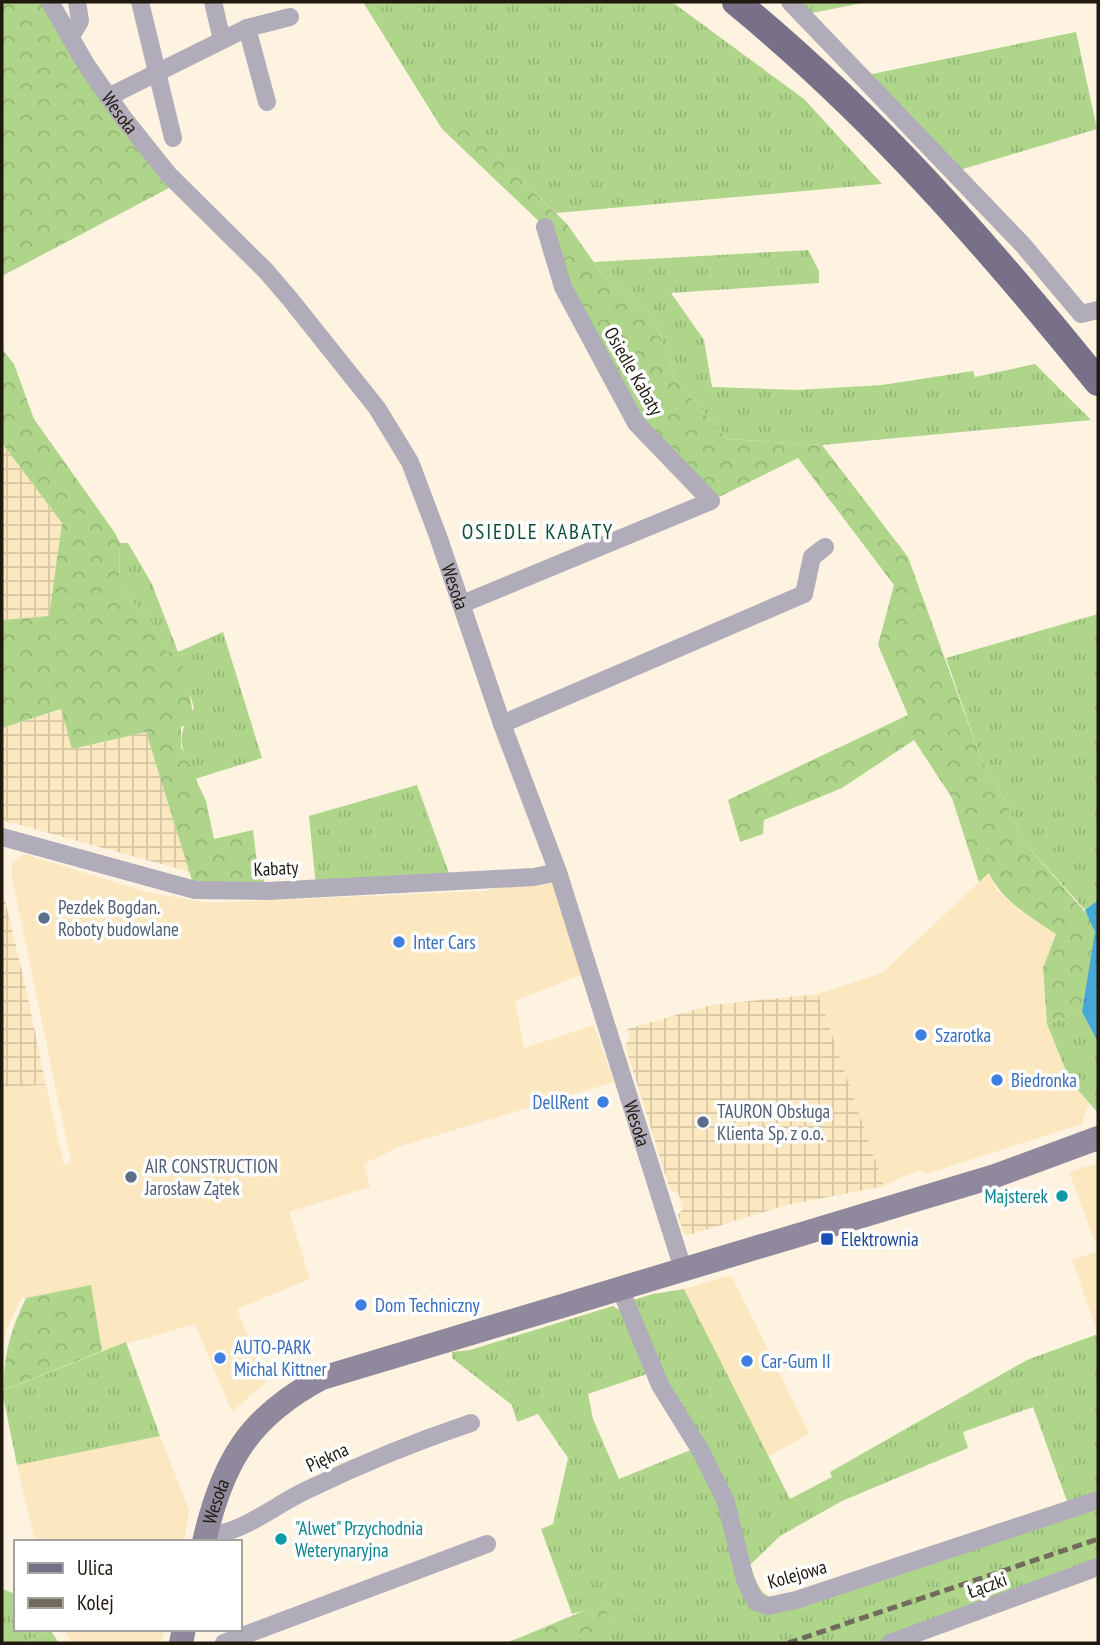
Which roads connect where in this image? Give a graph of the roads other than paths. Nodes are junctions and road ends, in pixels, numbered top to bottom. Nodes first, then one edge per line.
1 (50, 2) edge
2 (77, 2) edge
3 (141, 2) edge
4 (213, 2) edge
5 (736, 2) edge
6 (789, 2) edge
7 (289, 17) dead end
8 (247, 28) junction
9 (70, 38) junction
10 (222, 40) junction
11 (155, 71) junction
12 (108, 97) junction
13 (267, 102) dead end
14 (173, 138) dead end
15 (545, 227) dead end
16 (1089, 312) edge
17 (1098, 382) edge
18 (825, 547) dead end
19 (462, 604) junction
20 (502, 724) junction
21 (2, 837) edge
22 (558, 872) junction
23 (1098, 1138) edge
24 (1098, 1154) edge
25 (1018, 1168) junction
26 (683, 1269) junction
27 (620, 1288) junction
28 (471, 1423) dead end
29 (1098, 1500) edge
30 (204, 1539) edge
31 (487, 1544) dead end
32 (1098, 1567) edge
33 (224, 1643) edge
34 (890, 1643) edge

1 - 9 street, Wesoła
2 - 9 street
3 - 11 street
4 - 10 street
5 - 17 main road
6 - 16 street
7 - 8 street
8 - 10 street
8 - 13 street
9 - 12 street, Wesoła
10 - 11 street
11 - 12 street
11 - 14 street
12 - 19 street, Wesoła
15 - 19 street, Osiedle Kabaty
18 - 20 street
19 - 20 street, Wesoła
20 - 22 street, Wesoła
21 - 22 street, Kabaty
22 - 26 street, Wesoła
23 - 25 street, Wesoła
24 - 25 street, Wesoła
25 - 26 street, Wesoła
26 - 27 street, Wesoła
27 - 29 street, Kolejowa
27 - 30 street, Wesoła
28 - 30 street, Piękna
31 - 33 street
32 - 34 street, Łączki

